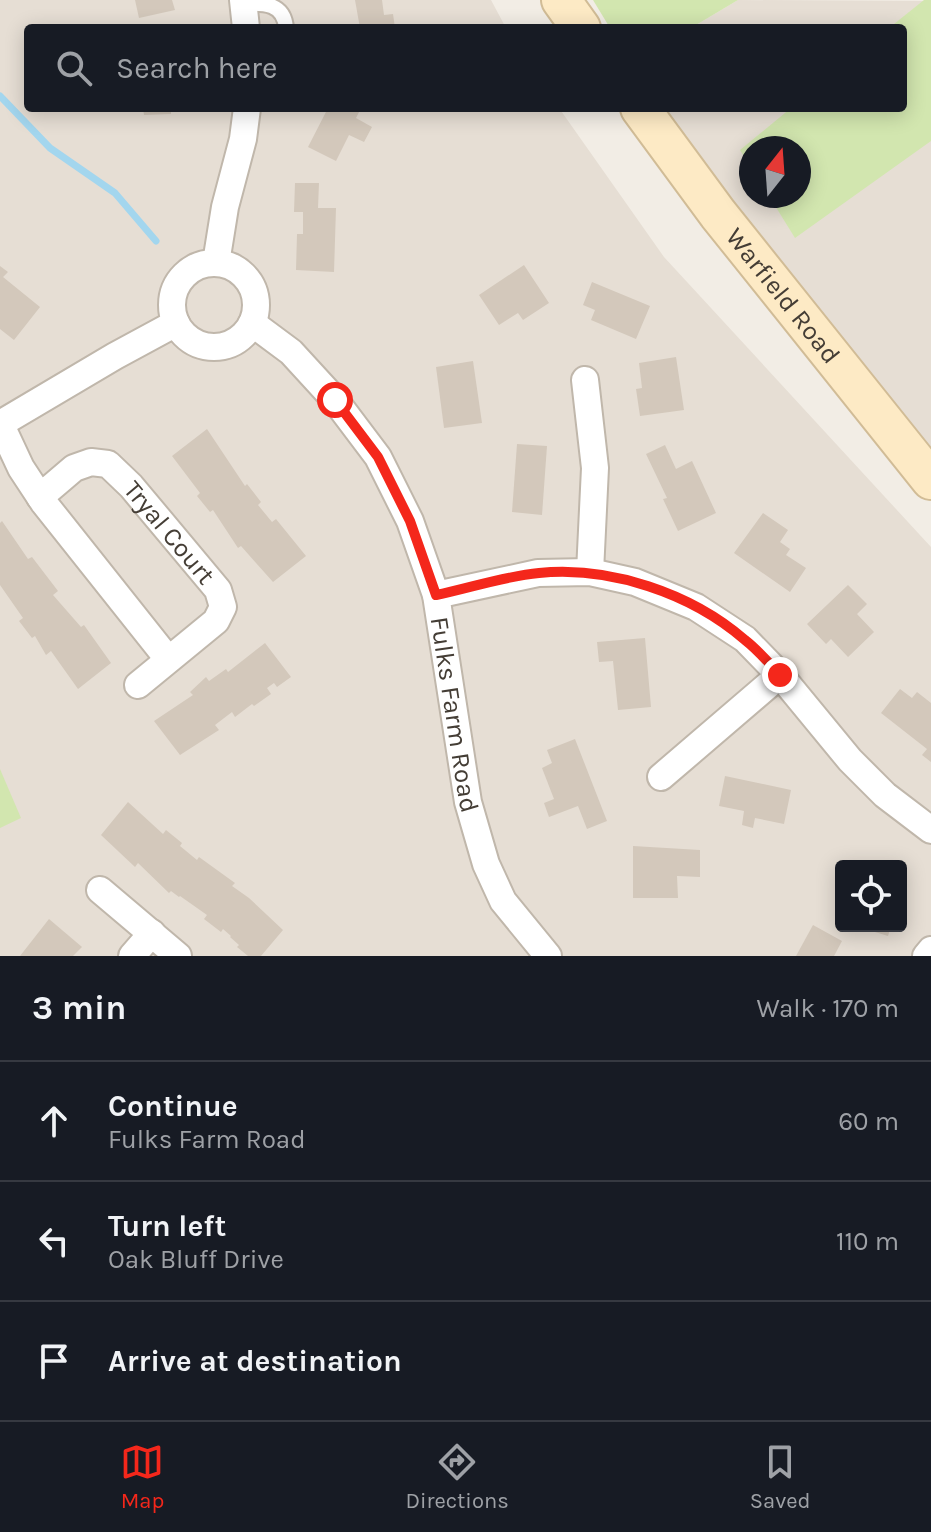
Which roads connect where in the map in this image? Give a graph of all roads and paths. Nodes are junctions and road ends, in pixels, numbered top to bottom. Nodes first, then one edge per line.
1 (561, 0) edge
2 (244, 11) edge
3 (285, 24) edge
4 (578, 24) edge
5 (246, 112) edge
6 (643, 112) edge
7 (216, 263) junction
8 (176, 323) junction
9 (252, 323) junction
10 (585, 380) dead end
11 (0, 423) edge
12 (931, 480) edge
13 (40, 497) junction
14 (590, 572) junction
15 (436, 595) junction
16 (168, 659) junction
17 (780, 675) junction
18 (138, 685) dead end
19 (661, 777) dead end
20 (931, 830) edge
21 (100, 890) dead end
22 (152, 933) junction
23 (931, 950) edge
24 (132, 956) edge
25 (178, 956) edge
26 (548, 956) edge
27 (926, 956) edge

1 - 4 street
2 - 3 lane
5 - 7 street
6 - 12 street, Warfield Road
7 - 8 street
7 - 9 street
8 - 9 street
8 - 11 street
9 - 15 street, Fulks Farm Road
10 - 14 street
11 - 13 street
13 - 16 street
13 - 16 street, Tryal Court
14 - 15 street
14 - 17 street
15 - 26 street, Fulks Farm Road
16 - 18 street, Tryal Court
17 - 19 street
17 - 20 street
21 - 22 street
22 - 24 street
22 - 25 street
23 - 27 street

